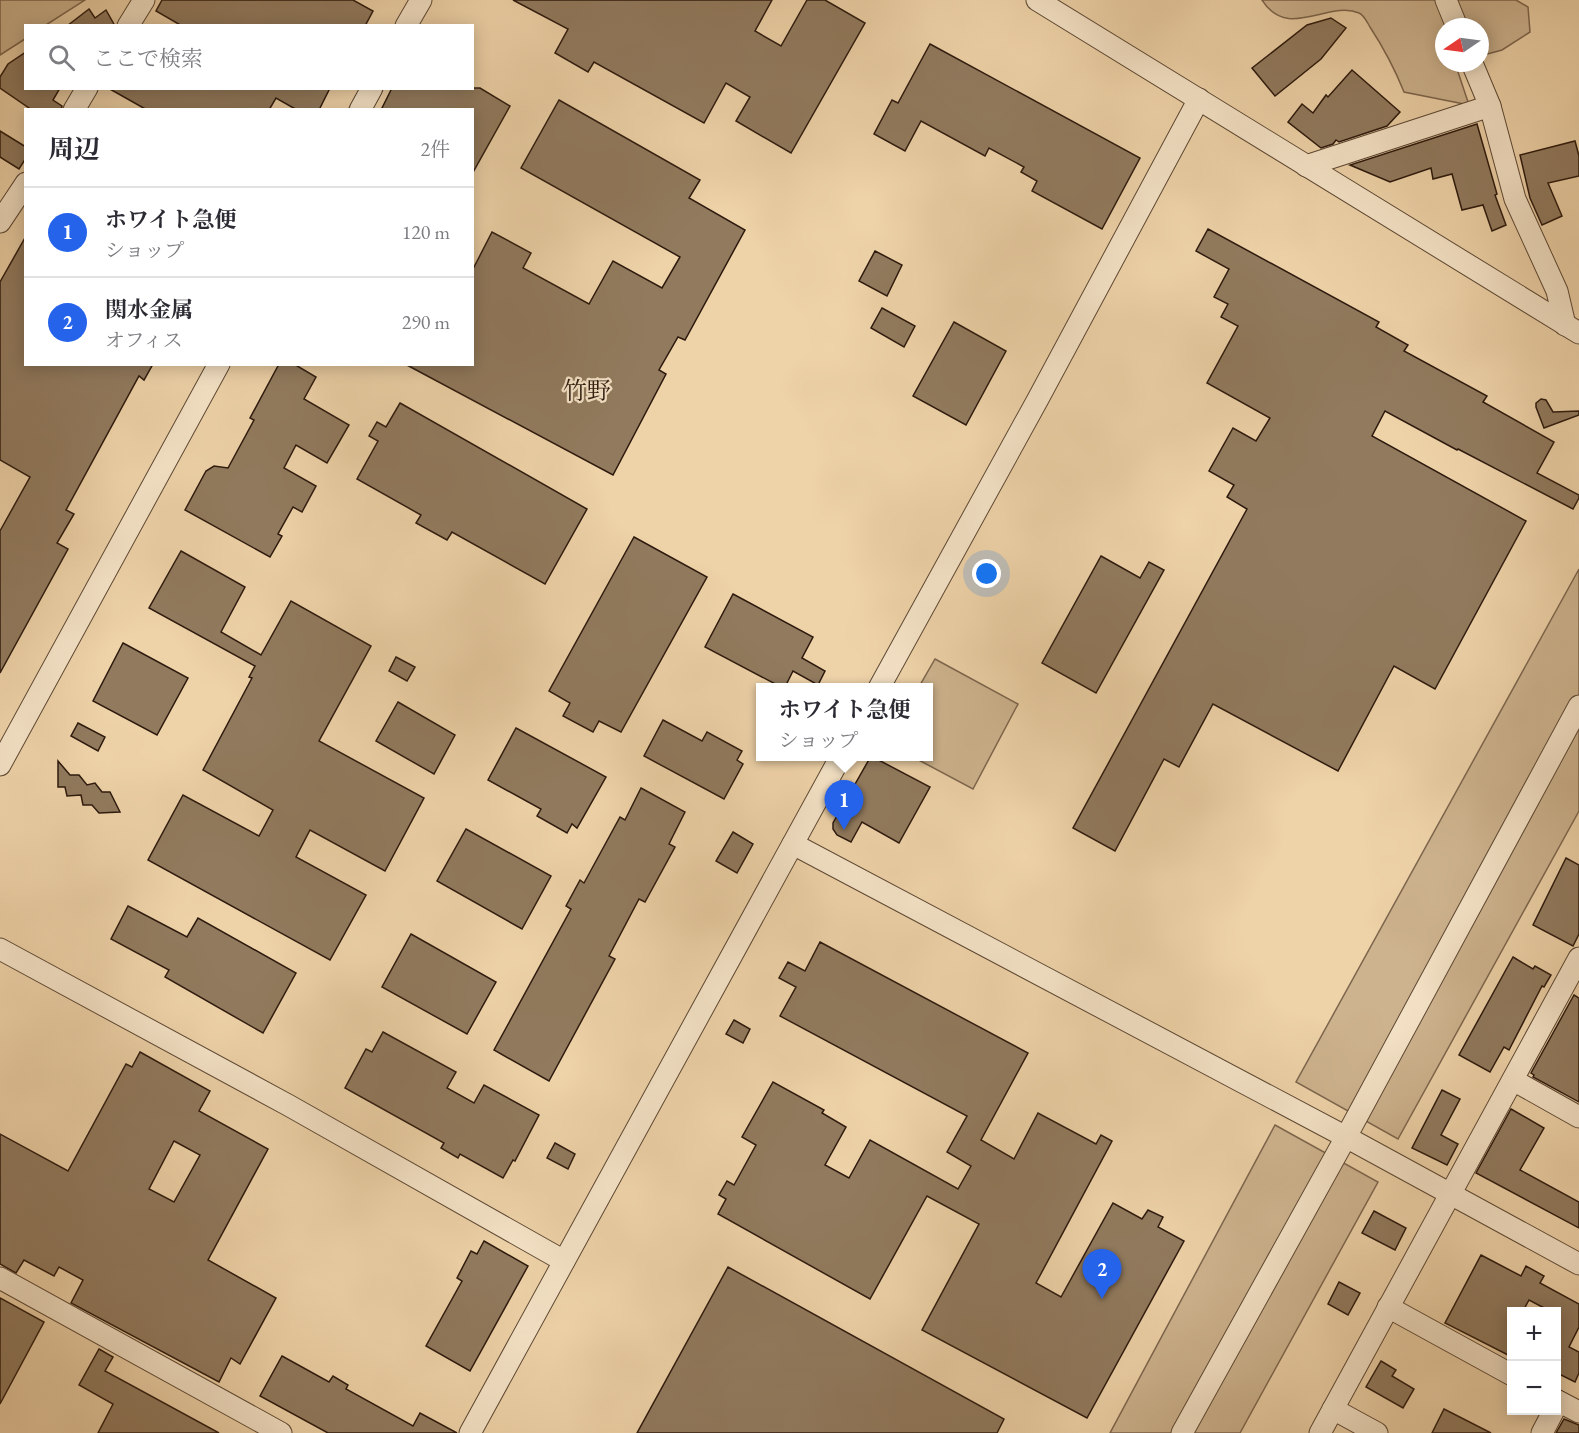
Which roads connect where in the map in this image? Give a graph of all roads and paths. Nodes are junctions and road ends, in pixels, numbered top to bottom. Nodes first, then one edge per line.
1 (144, 0) edge
2 (421, 0) edge
3 (1037, 0) edge
4 (1446, 0) edge
5 (1453, 18) edge
6 (129, 24) edge
7 (407, 24) edge
8 (1476, 72) edge
9 (86, 90) edge
10 (371, 90) edge
11 (1198, 99) junction
12 (1490, 106) junction
13 (75, 108) edge
14 (361, 108) edge
15 (1306, 165) junction
16 (24, 186) edge
17 (0, 222) edge
18 (1572, 329) edge
19 (218, 366) edge
20 (881, 683) edge
21 (1579, 706) edge
22 (839, 761) edge
23 (0, 765) edge
24 (793, 844) junction
25 (0, 949) edge
26 (1579, 958) edge
27 (1573, 983) edge
28 (1513, 1080) junction
29 (1579, 1117) edge
30 (1346, 1137) junction
31 (1451, 1193) junction
32 (564, 1261) junction
33 (1579, 1264) edge
34 (0, 1278) edge
35 (1389, 1307) junction
36 (1507, 1372) edge
37 (1561, 1405) edge
38 (1333, 1409) junction
39 (1579, 1412) edge
40 (1551, 1415) edge
41 (281, 1433) edge
42 (470, 1433) edge
43 (1182, 1433) edge
44 (1320, 1433) edge
45 (1377, 1433) edge
46 (1542, 1433) edge

1 - 6 street
2 - 7 street
3 - 11 street
4 - 5 street
8 - 12 street
9 - 13 street
10 - 14 street
11 - 15 street
11 - 20 street
12 - 15 street
12 - 18 street
15 - 18 street
16 - 17 street
19 - 23 street
21 - 30 street
22 - 24 street
24 - 30 street
24 - 32 street
25 - 32 street
26 - 27 street
27 - 28 street
28 - 29 street
28 - 31 street
30 - 31 street
30 - 43 street
31 - 33 street
31 - 35 street
32 - 42 street
34 - 41 street
35 - 36 street
35 - 38 street
37 - 39 street
38 - 44 street
38 - 45 street
40 - 46 street

